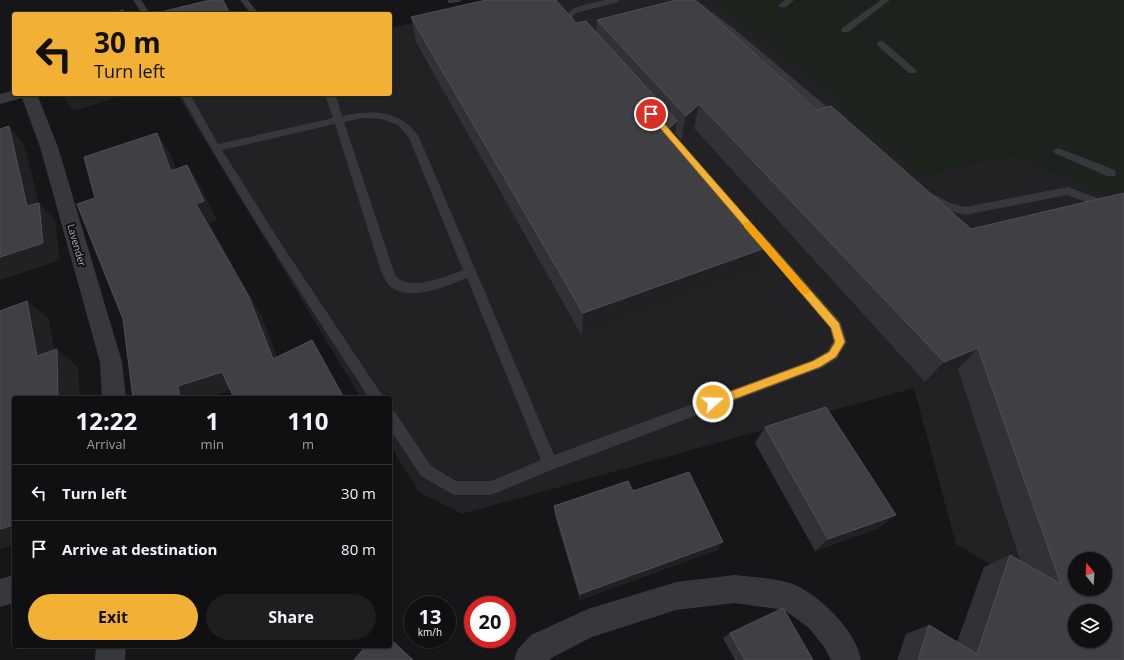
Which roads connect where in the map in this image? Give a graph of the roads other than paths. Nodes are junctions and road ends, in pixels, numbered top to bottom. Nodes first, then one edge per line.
1 (137, 0) edge
2 (244, 0) edge
3 (615, 0) edge
4 (691, 0) edge
5 (886, 0) edge
6 (145, 12) edge
7 (253, 12) edge
8 (845, 30) dead end
9 (585, 38) edge
10 (881, 44) dead end
11 (912, 71) dead end
12 (12, 95) edge
13 (30, 96) edge
14 (186, 96) edge
15 (331, 96) edge
16 (0, 99) edge
17 (338, 120) junction
18 (843, 126) edge
19 (215, 148) junction
20 (1058, 151) dead end
21 (1111, 173) dead end
22 (921, 189) edge
23 (1124, 212) edge
24 (752, 230) edge
25 (470, 272) junction
26 (114, 396) edge
27 (377, 396) edge
28 (392, 420) edge
29 (550, 463) junction
30 (12, 590) edge
31 (0, 593) edge
32 (111, 648) edge
33 (110, 660) edge
34 (529, 660) edge
35 (846, 660) edge

1 - 6 lane
2 - 7 lane
3 - 9 lane
4 - 18 lane
5 - 8 lane
10 - 11 lane
12 - 16 street
13 - 26 street, Lavender
14 - 19 lane
15 - 17 lane
17 - 19 lane
17 - 25 lane
17 - 25 lane
19 - 27 lane
20 - 21 lane
22 - 23 lane
24 - 29 lane
25 - 29 lane
28 - 29 lane
30 - 31 street
32 - 33 street
34 - 35 street

